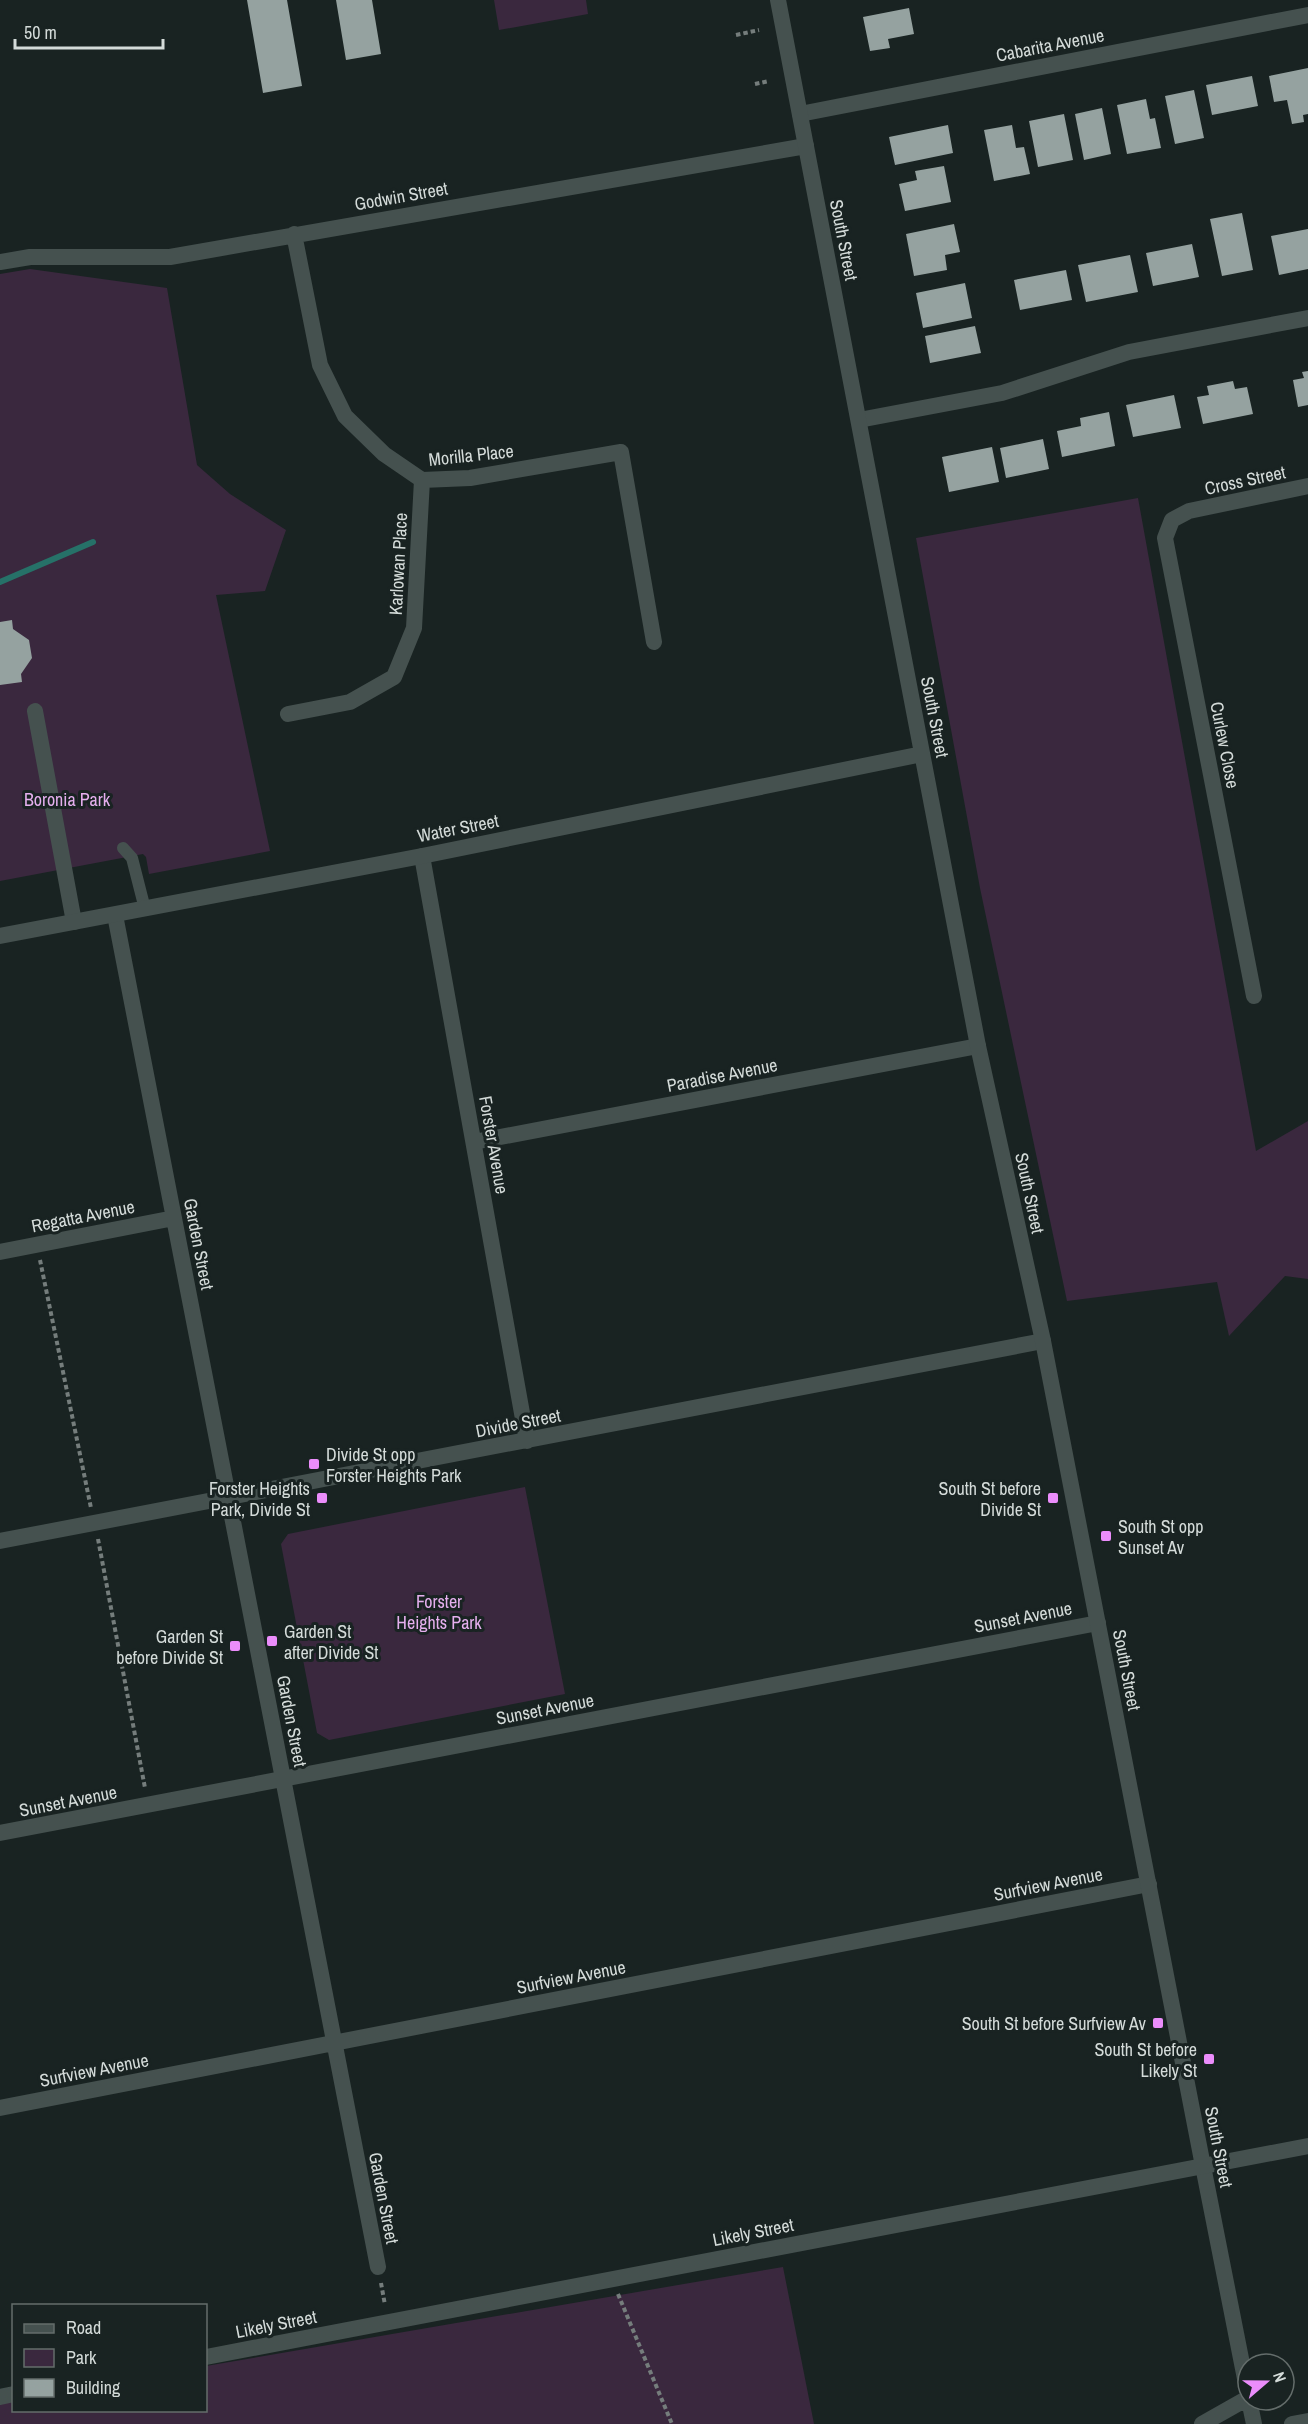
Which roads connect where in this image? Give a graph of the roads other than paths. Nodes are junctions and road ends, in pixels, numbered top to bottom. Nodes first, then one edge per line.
1 (778, 0) edge
2 (1308, 15) edge
3 (800, 114) junction
4 (806, 146) junction
5 (294, 234) junction
6 (0, 262) edge
7 (1308, 318) edge
8 (859, 420) junction
9 (422, 480) junction
10 (1308, 486) edge
11 (1189, 511) joint
12 (654, 642) dead end
13 (35, 711) dead end
14 (288, 714) dead end
15 (922, 754) junction
16 (123, 848) dead end
17 (422, 856) junction
18 (145, 909) junction
19 (115, 915) junction
20 (74, 922) junction
21 (0, 936) edge
22 (1254, 996) dead end
23 (978, 1046) junction
24 (474, 1142) junction
25 (174, 1218) junction
26 (0, 1252) edge
27 (1043, 1341) junction
28 (527, 1441) junction
29 (228, 1498) junction
30 (0, 1540) edge
31 (1098, 1623) junction
32 (283, 1780) junction
33 (0, 1833) edge
34 (1149, 1884) junction
35 (334, 2043) junction
36 (0, 2108) edge
37 (1308, 2146) edge
38 (1203, 2166) junction
39 (378, 2267) road end
40 (1239, 2352) edge
41 (207, 2357) edge
42 (1236, 2404) edge
43 (1308, 2421) edge
44 (1202, 2424) edge
45 (1292, 2424) edge

1 - 3 street, South Street
2 - 3 street, Cabarita Avenue
3 - 4 street, South Street
4 - 5 street, Godwin Street
4 - 8 street, South Street
5 - 6 street, Godwin Street
5 - 9 street, Morilla Place
7 - 8 street
8 - 15 street, South Street
9 - 12 street, Morilla Place
9 - 14 street, Karlowan Place
10 - 11 street, Cross Street
11 - 22 street, Curlew Close
13 - 20 street
15 - 17 street, Water Street
15 - 23 street, South Street
16 - 18 lane
17 - 18 street, Water Street
17 - 24 street, Forster Avenue
18 - 19 street, Water Street
19 - 20 street, Water Street
19 - 25 street, Garden Street
20 - 21 street, Water Street
23 - 24 street, Paradise Avenue
23 - 27 street, South Street
24 - 28 street, Forster Avenue
25 - 26 street, Regatta Avenue
25 - 29 street, Garden Street
27 - 28 street, Divide Street
27 - 31 street, South Street
28 - 29 street, Divide Street
29 - 30 street, Divide Street
29 - 32 street, Garden Street
31 - 32 street, Sunset Avenue
31 - 34 street, South Street
32 - 33 street, Sunset Avenue
32 - 35 street, Garden Street
34 - 35 street, Surfview Avenue
34 - 38 street, South Street
35 - 36 street, Surfview Avenue
35 - 39 street, Garden Street
37 - 38 street, Likely Street
38 - 40 street, South Street
38 - 41 street, Likely Street
42 - 44 street
43 - 45 street

